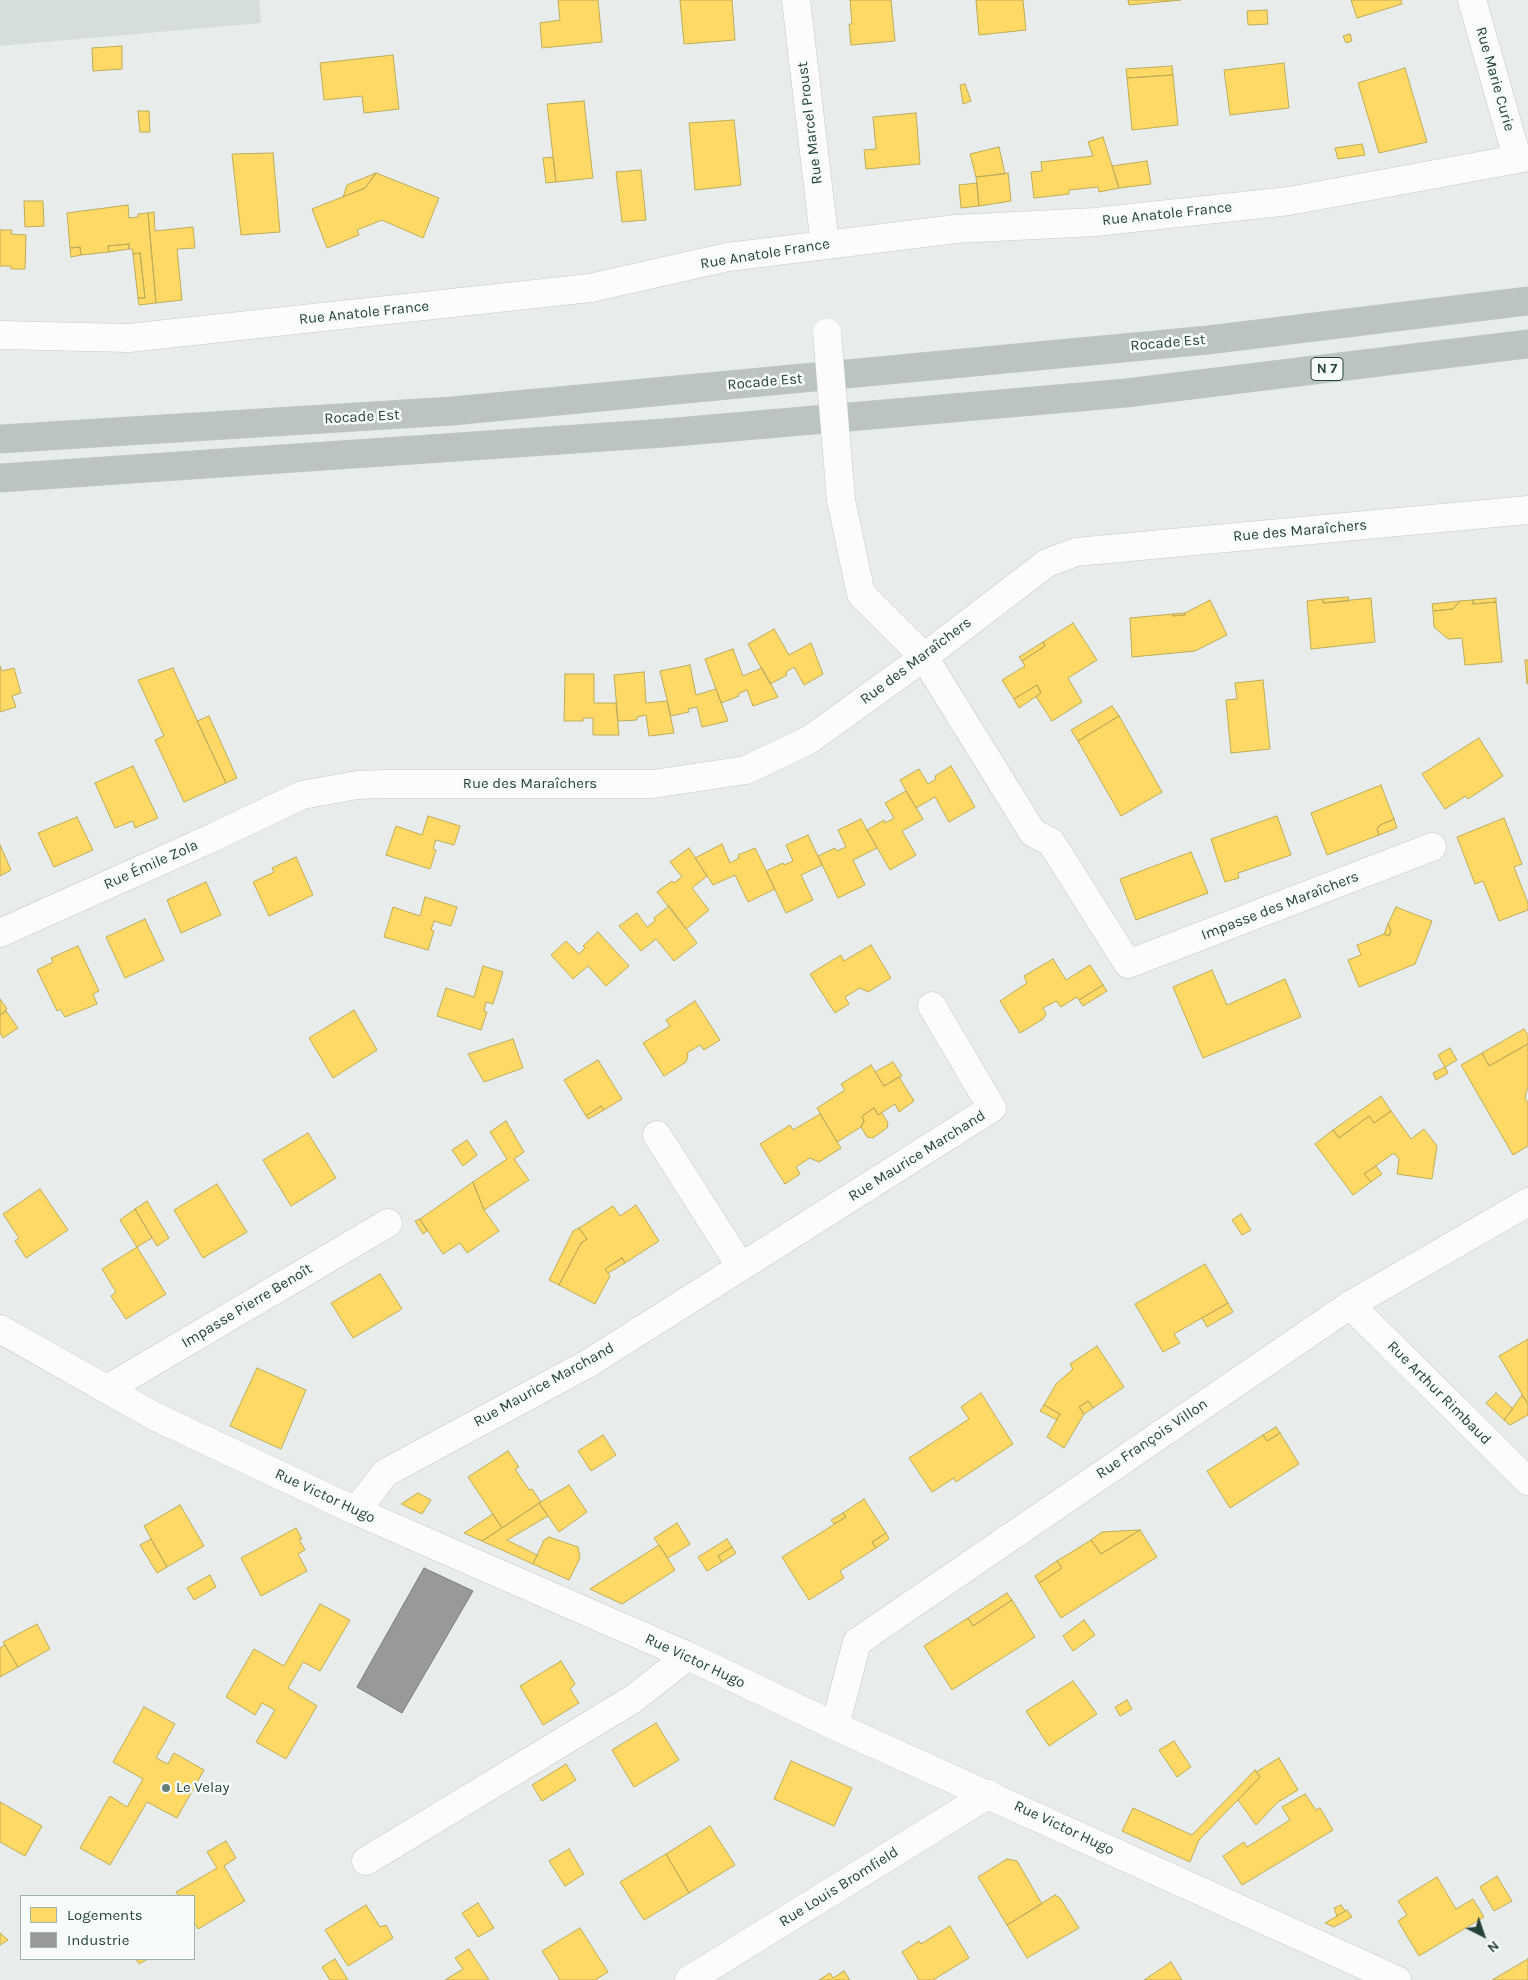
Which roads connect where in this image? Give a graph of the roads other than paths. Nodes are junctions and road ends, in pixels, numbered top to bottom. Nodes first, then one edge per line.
1 (796, 0) edge
2 (1472, 0) edge
3 (1522, 157) edge
4 (824, 245) junction
5 (1528, 301) edge
6 (827, 333) dead end
7 (0, 335) edge
8 (1528, 344) edge
9 (0, 439) edge
10 (0, 478) edge
11 (1528, 510) edge
12 (924, 657) junction
13 (302, 795) joint
14 (1432, 847) dead end
15 (0, 933) edge
16 (932, 1006) dead end
17 (657, 1135) dead end
18 (1528, 1202) edge
19 (388, 1223) dead end
20 (741, 1267) junction
21 (1350, 1305) junction
22 (0, 1329) edge
23 (107, 1389) junction
24 (1528, 1481) edge
25 (356, 1511) junction
26 (688, 1656) junction
27 (835, 1726) junction
28 (988, 1794) junction
29 (366, 1861) dead end
30 (1376, 1977) edge
31 (689, 1980) edge

1 - 4 street, Rue Marcel Proust
2 - 3 street, Rue Marie Curie
3 - 4 street, Rue Anatole France
4 - 7 street, Rue Anatole France
5 - 9 highway, Rocade Est
6 - 12 street, bridge
8 - 10 highway, N 7
11 - 12 street, Rue des Maraîchers
12 - 13 street, Rue des Maraîchers
12 - 14 street, Impasse des Maraîchers
13 - 15 street, Rue Émile Zola
16 - 20 street, Rue Maurice Marchand
17 - 20 street
18 - 21 street, Rue François Villon
19 - 23 street, Impasse Pierre Benoît
20 - 25 street, Rue Maurice Marchand
21 - 24 street, Rue Arthur Rimbaud
21 - 27 street, Rue François Villon
22 - 23 street, Rue Victor Hugo
23 - 25 street, Rue Victor Hugo
25 - 26 street, Rue Victor Hugo
26 - 27 street, Rue Victor Hugo
26 - 29 street
27 - 28 street, Rue Victor Hugo
28 - 30 street, Rue Victor Hugo
28 - 31 street, Rue Louis Bromfield

